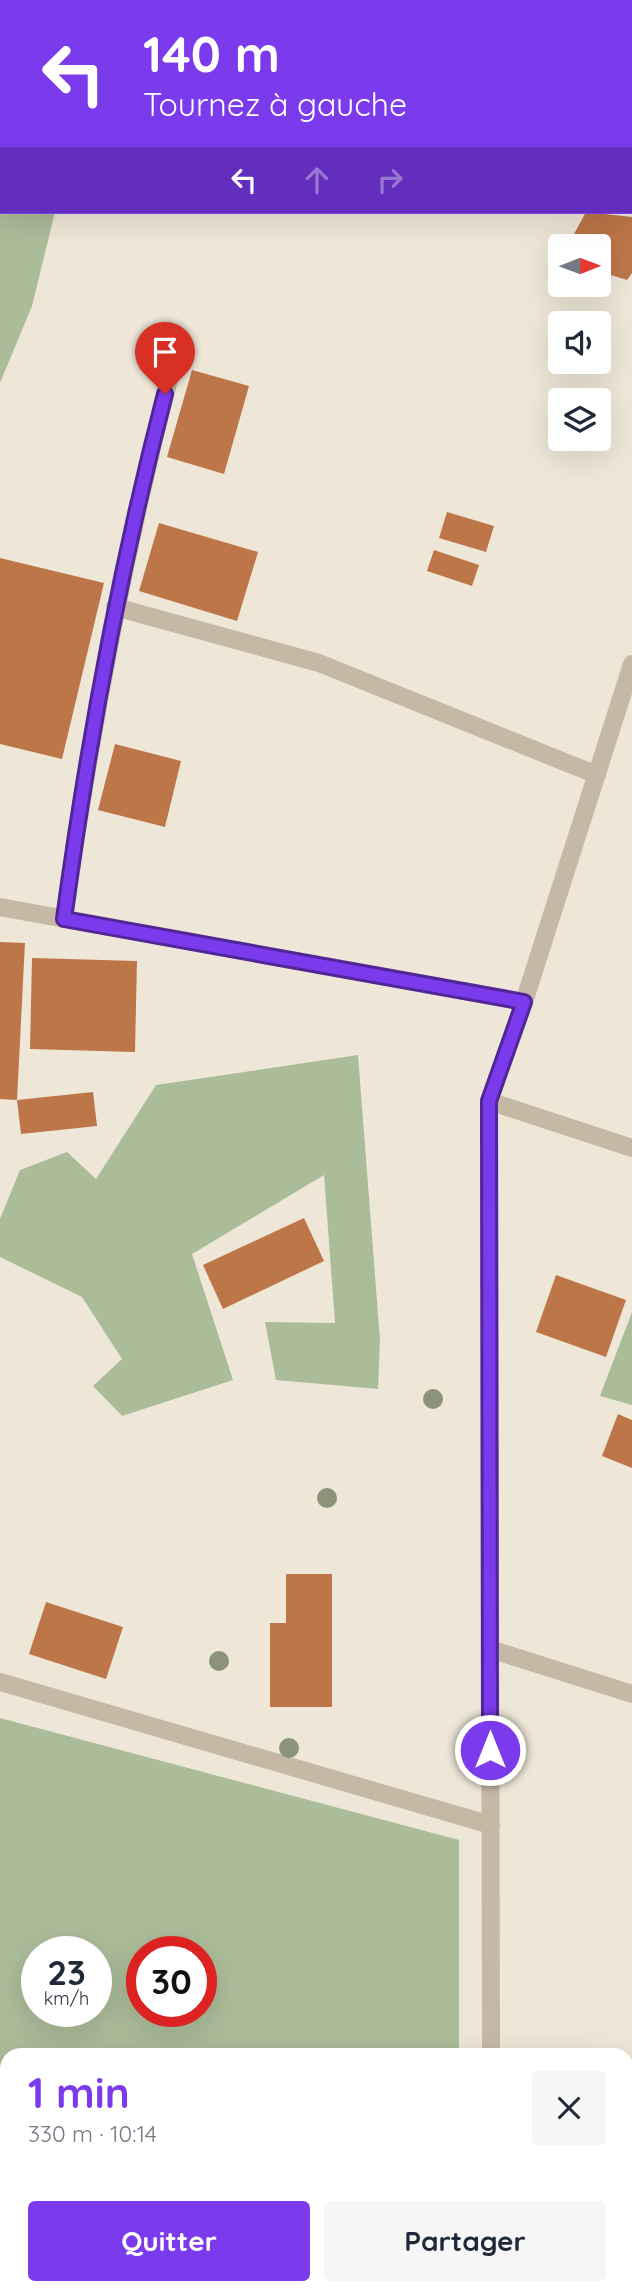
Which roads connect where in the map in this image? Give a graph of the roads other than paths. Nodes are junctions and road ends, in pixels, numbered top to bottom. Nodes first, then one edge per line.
1 (171, 371) dead end
2 (115, 607) junction
3 (632, 664) edge
4 (597, 775) junction
5 (0, 907) edge
6 (64, 919) junction
7 (524, 1002) junction
8 (489, 1101) junction
9 (632, 1148) edge
10 (490, 1649) junction
11 (0, 1682) edge
12 (632, 1694) edge
13 (491, 1825) junction
14 (491, 2048) edge

1 - 2 street
2 - 4 street
2 - 6 street
3 - 4 street
4 - 7 street
5 - 6 street
6 - 7 street
7 - 8 street
8 - 9 street
8 - 10 street
10 - 12 street
10 - 13 street
11 - 13 street
13 - 14 street

